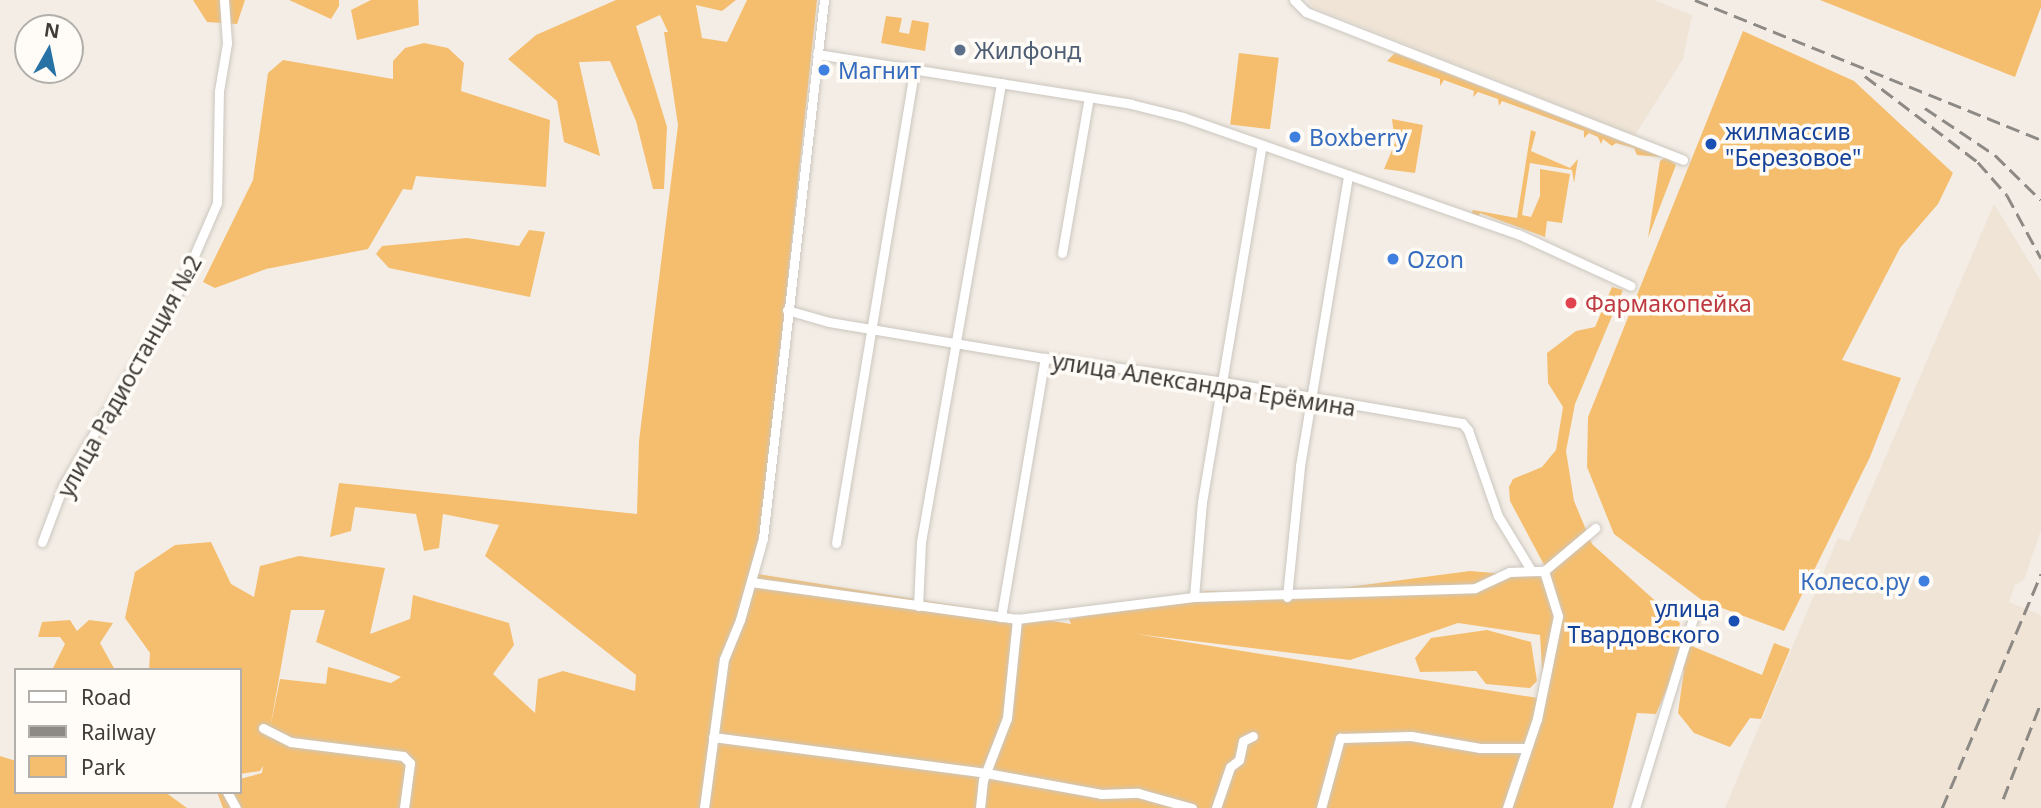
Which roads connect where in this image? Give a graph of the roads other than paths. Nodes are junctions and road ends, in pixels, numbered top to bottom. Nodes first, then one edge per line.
1 (224, 0) edge
2 (824, 0) edge
3 (1294, 0) edge
4 (817, 54) junction
5 (914, 70) junction
6 (1001, 83) junction
7 (1089, 97) junction
8 (1262, 145) junction
9 (1682, 160) dead end
10 (1348, 175) junction
11 (1062, 253) dead end
12 (1631, 286) dead end
13 (787, 310) junction
14 (871, 328) junction
15 (958, 343) junction
16 (1045, 358) junction
17 (1224, 382) junction
18 (1311, 401) junction
19 (1595, 528) dead end
20 (42, 542) dead end
21 (836, 542) dead end
22 (1531, 570) junction
23 (1544, 571) junction
24 (751, 582) junction
25 (1194, 597) junction
26 (1287, 597) junction
27 (918, 606) junction
28 (1695, 612) dead end
29 (1001, 617) junction
30 (1017, 619) junction
31 (263, 729) dead end
32 (1253, 736) dead end
33 (713, 737) junction
34 (1527, 748) junction
35 (986, 773) junction
36 (404, 808) edge
37 (704, 808) edge
38 (980, 808) edge
39 (1192, 808) edge
40 (1216, 808) edge
41 (1321, 808) edge
42 (1507, 808) edge
43 (1635, 808) edge

1 - 20 street, улица Радиостанция №2
2 - 4 street
3 - 9 street
4 - 5 street
4 - 13 street
5 - 6 street
5 - 14 street
6 - 7 street
6 - 15 street
7 - 8 street
7 - 11 street
8 - 10 street
8 - 17 street
10 - 12 street
10 - 18 street
13 - 14 street, улица Александра Ерёмина
13 - 24 street
14 - 15 street, улица Александра Ерёмина
14 - 21 street
15 - 16 street, улица Александра Ерёмина
15 - 27 street
16 - 17 street, улица Александра Ерёмина
16 - 29 street
17 - 18 street, улица Александра Ерёмина
17 - 25 street
18 - 22 street, улица Александра Ерёмина
18 - 26 street
19 - 23 street
22 - 23 street
22 - 26 street
23 - 34 street
24 - 27 street
24 - 33 street
25 - 26 street
25 - 30 street
27 - 29 street
28 - 43 street
29 - 30 street
30 - 35 street
31 - 36 street
32 - 40 street
33 - 35 street
33 - 37 street
34 - 41 street
34 - 42 street
35 - 38 street
35 - 39 street

